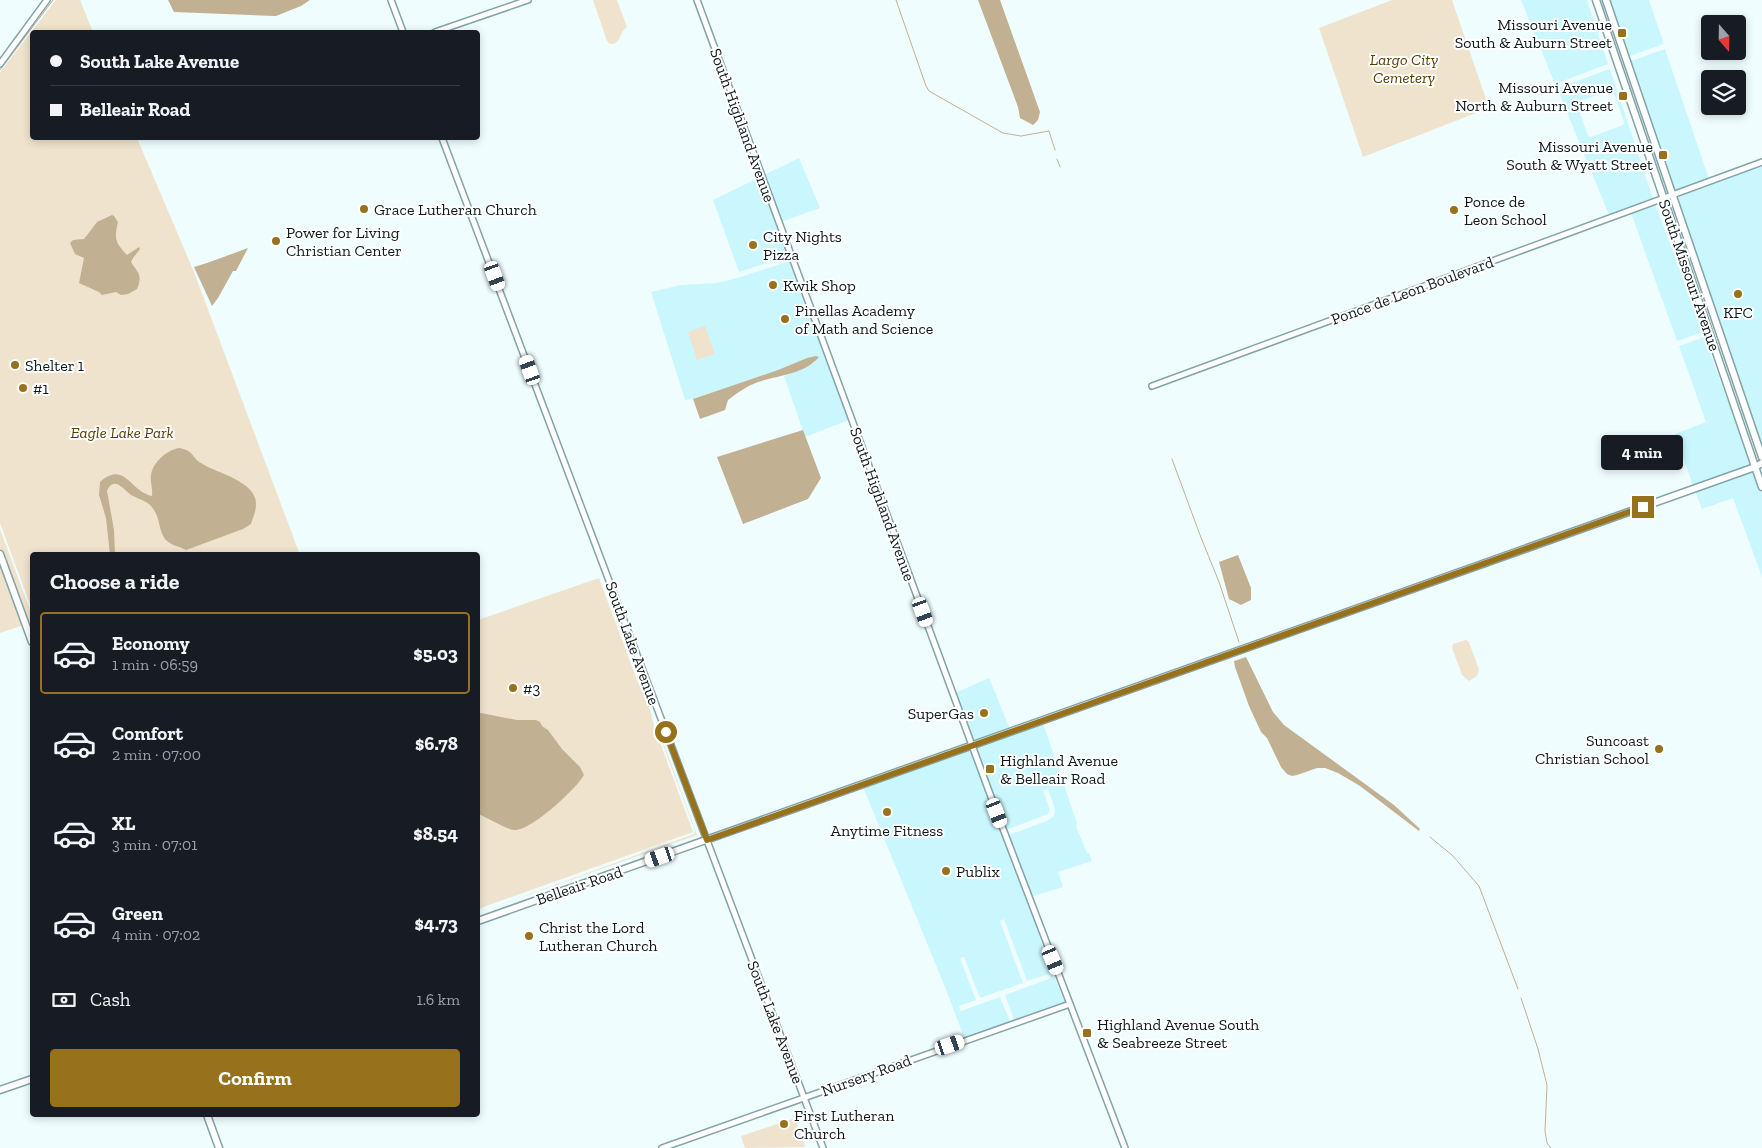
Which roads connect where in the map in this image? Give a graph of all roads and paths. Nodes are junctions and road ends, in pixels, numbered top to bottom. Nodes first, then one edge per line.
1 (47, 0) edge
2 (391, 0) edge
3 (528, 0) edge
4 (697, 0) edge
5 (1596, 0) edge
6 (1606, 0) edge
7 (402, 30) edge
8 (441, 30) edge
9 (0, 64) edge
10 (443, 140) edge
11 (1762, 162) edge
12 (1673, 195) junction
13 (1664, 198) junction
14 (1152, 386) dead end
15 (1762, 457) edge
16 (1762, 463) edge
17 (1759, 467) edge
18 (1762, 487) edge
19 (0, 554) edge
20 (30, 636) edge
21 (972, 745) junction
22 (707, 840) junction
23 (480, 920) edge
24 (1070, 1004) junction
25 (30, 1080) edge
26 (0, 1090) edge
27 (804, 1098) junction
28 (208, 1117) edge
29 (219, 1148) edge
30 (662, 1148) edge
31 (823, 1148) edge
32 (1125, 1148) edge

1 - 9 street
2 - 7 street
3 - 8 street
4 - 21 street, South Highland Avenue
5 - 13 main road, South Missouri Avenue
6 - 12 main road, South Missouri Avenue
10 - 22 street, South Lake Avenue
11 - 12 street, Ponce de Leon Boulevard
12 - 13 street, Ponce de Leon Boulevard
12 - 15 main road, South Missouri Avenue
13 - 14 street, Ponce de Leon Boulevard
13 - 17 main road, South Missouri Avenue
16 - 17 main road, Belleair Road
17 - 18 main road, South Missouri Avenue
17 - 21 main road, Belleair Road
19 - 20 main road
21 - 22 main road, Belleair Road
21 - 24 street, South Highland Avenue
22 - 23 main road, Belleair Road
22 - 27 street, South Lake Avenue
24 - 27 street, Nursery Road
24 - 32 street, South Highland Avenue
25 - 26 main road
27 - 30 street, Nursery Road
27 - 31 street, South Lake Avenue
28 - 29 main road

